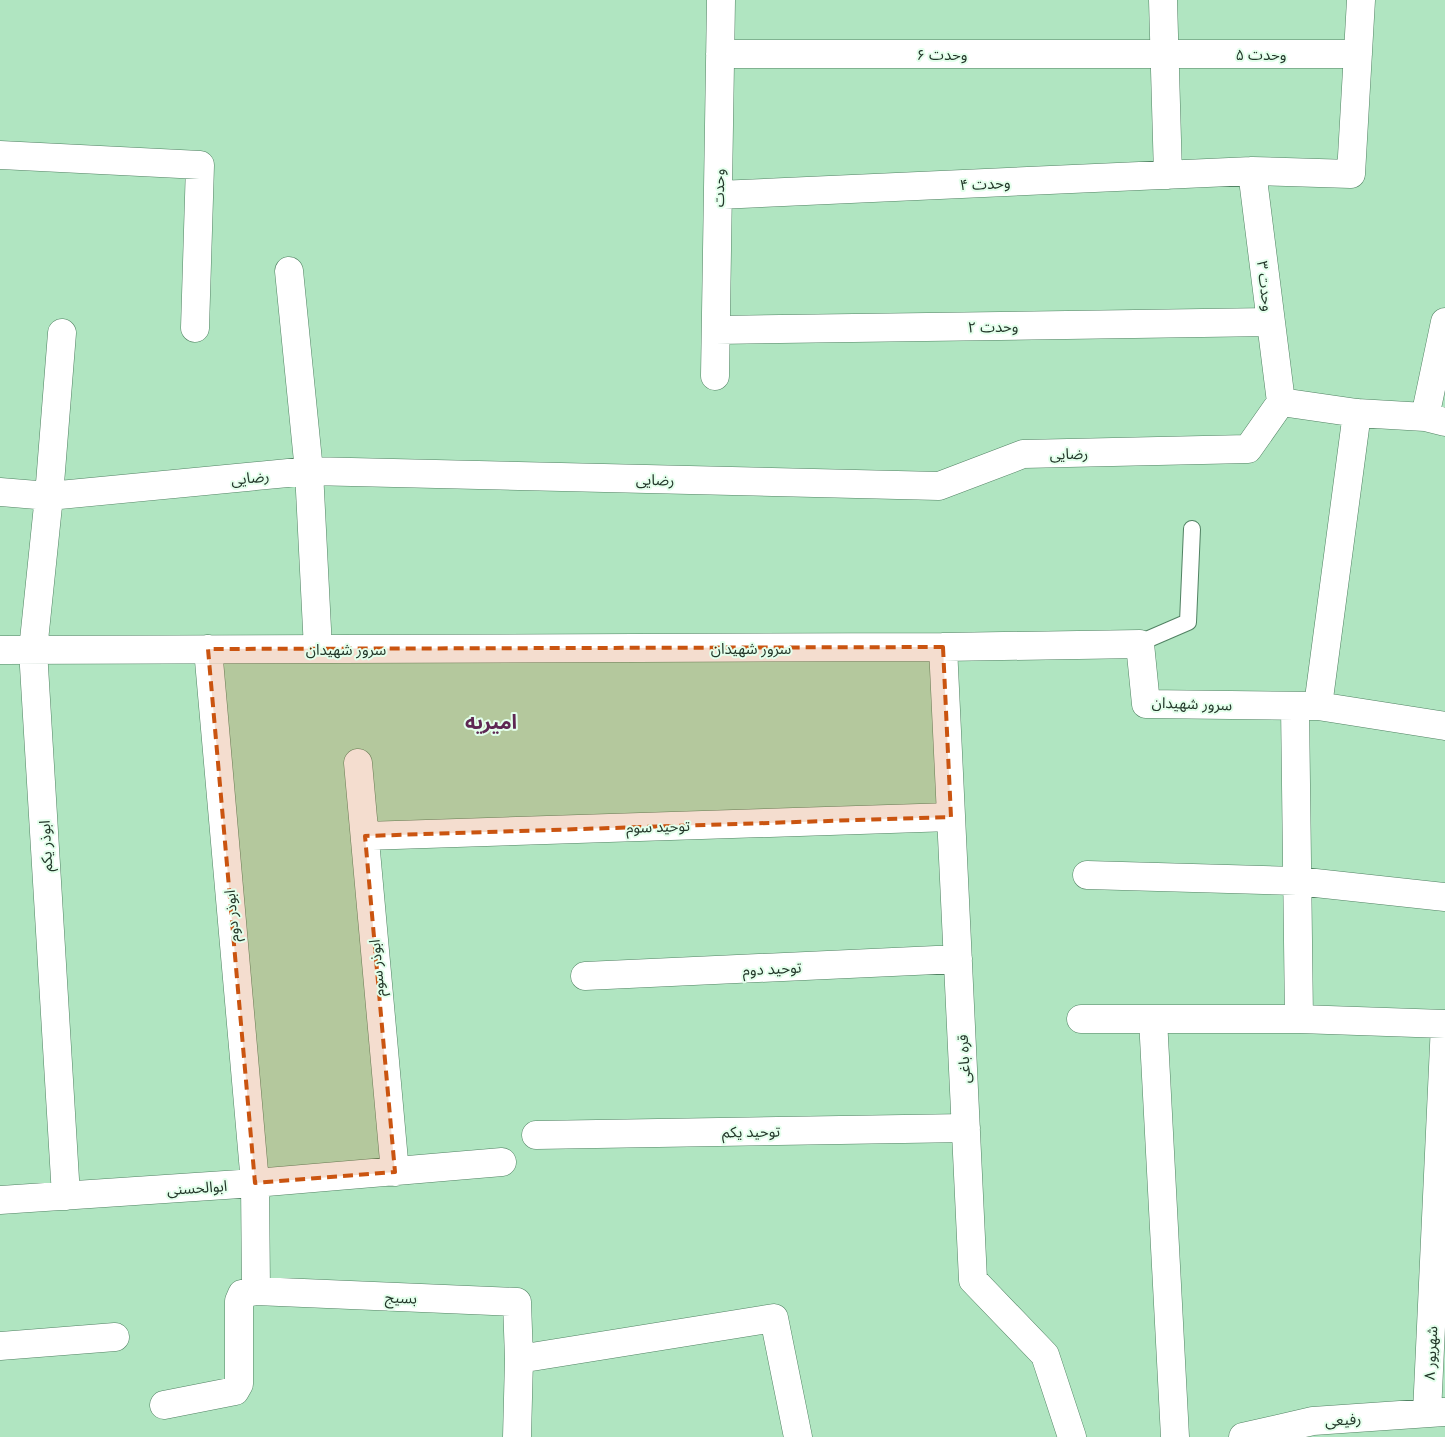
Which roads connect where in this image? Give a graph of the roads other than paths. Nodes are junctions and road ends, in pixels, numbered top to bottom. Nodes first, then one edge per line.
1 (721, 0) edge
2 (1163, 0) edge
3 (1361, 0) edge
4 (720, 54) junction
5 (1164, 54) junction
6 (1358, 54) junction
7 (0, 155) edge
8 (1252, 171) junction
9 (1168, 175) junction
10 (718, 195) junction
11 (289, 271) dead end
12 (1270, 322) junction
13 (1445, 322) edge
14 (195, 328) dead end
15 (716, 330) junction
16 (62, 333) dead end
17 (715, 376) dead end
18 (1280, 402) junction
19 (1357, 413) junction
20 (1435, 420) edge
21 (308, 471) junction
22 (0, 492) edge
23 (49, 496) junction
24 (1192, 529) dead end
25 (1137, 644) junction
26 (943, 647) junction
27 (208, 649) junction
28 (318, 649) junction
29 (0, 650) edge
30 (33, 650) junction
31 (1306, 706) junction
32 (1444, 718) edge
33 (358, 763) dead end
34 (951, 817) junction
35 (365, 836) junction
36 (1087, 875) dead end
37 (1297, 880) junction
38 (1445, 897) edge
39 (958, 959) junction
40 (585, 976) dead end
41 (1081, 1019) dead end
42 (1153, 1019) junction
43 (1299, 1019) junction
44 (1445, 1024) edge
45 (966, 1128) junction
46 (536, 1135) dead end
47 (502, 1162) dead end
48 (395, 1172) junction
49 (255, 1183) junction
50 (66, 1196) junction
51 (0, 1200) edge
52 (256, 1291) junction
53 (115, 1337) dead end
54 (0, 1346) edge
55 (519, 1359) junction
56 (164, 1405) dead end
57 (1436, 1413) edge
58 (517, 1437) edge
59 (798, 1437) edge
60 (1072, 1437) edge
61 (1175, 1437) edge
62 (1243, 1437) edge

1 - 4 street, وحدت
2 - 5 street
3 - 6 street
4 - 5 street, وحدت ۶
4 - 10 street, وحدت
5 - 6 street, وحدت ۵
5 - 9 street
6 - 8 street, وحدت ۴
7 - 14 street
8 - 9 street, وحدت ۴
8 - 12 street, وحدت ۳
9 - 10 street, وحدت ۴
10 - 15 street, وحدت
11 - 21 street
12 - 15 street, وحدت ۲
12 - 18 street, وحدت ۳
13 - 20 street
15 - 17 street, وحدت
16 - 23 street, ابوذر یکم
18 - 19 street
18 - 21 street, رضایی
19 - 20 street
19 - 31 street
21 - 23 street, رضایی
21 - 28 street
22 - 23 street, رضایی
23 - 30 street, ابوذر یکم
24 - 25 lane
25 - 26 street, سرور شهیدان
25 - 31 street, سرور شهیدان
26 - 28 street, سرور شهیدان
26 - 34 street, قره باغی
27 - 28 street, سرور شهیدان
27 - 30 street, سرور شهیدان
27 - 49 street, ابوذر دوم
29 - 30 street, سرور شهیدان
30 - 50 street, ابوذر یکم
31 - 32 street, سرور شهیدان
31 - 37 street
33 - 35 street, ابوذر سوم
34 - 35 street, توحید سوم
34 - 39 street, قره باغی
35 - 48 street, ابوذر سوم
36 - 37 street
37 - 38 street
37 - 43 street
39 - 40 street, توحید دوم
39 - 45 street, قره باغی
41 - 42 street
42 - 43 street
42 - 61 street
43 - 44 street
44 - 57 street, ۸ شهریور
45 - 46 street, توحید یکم
45 - 60 street, قره باغی
47 - 48 street
48 - 49 street, ابوالحسنی
49 - 50 street, ابوالحسنی
49 - 52 street
50 - 51 street, ابوالحسنی
52 - 55 street, بسیج
52 - 56 street
53 - 54 street
55 - 58 street, بسیج
55 - 59 street
57 - 62 street, رفیعی

